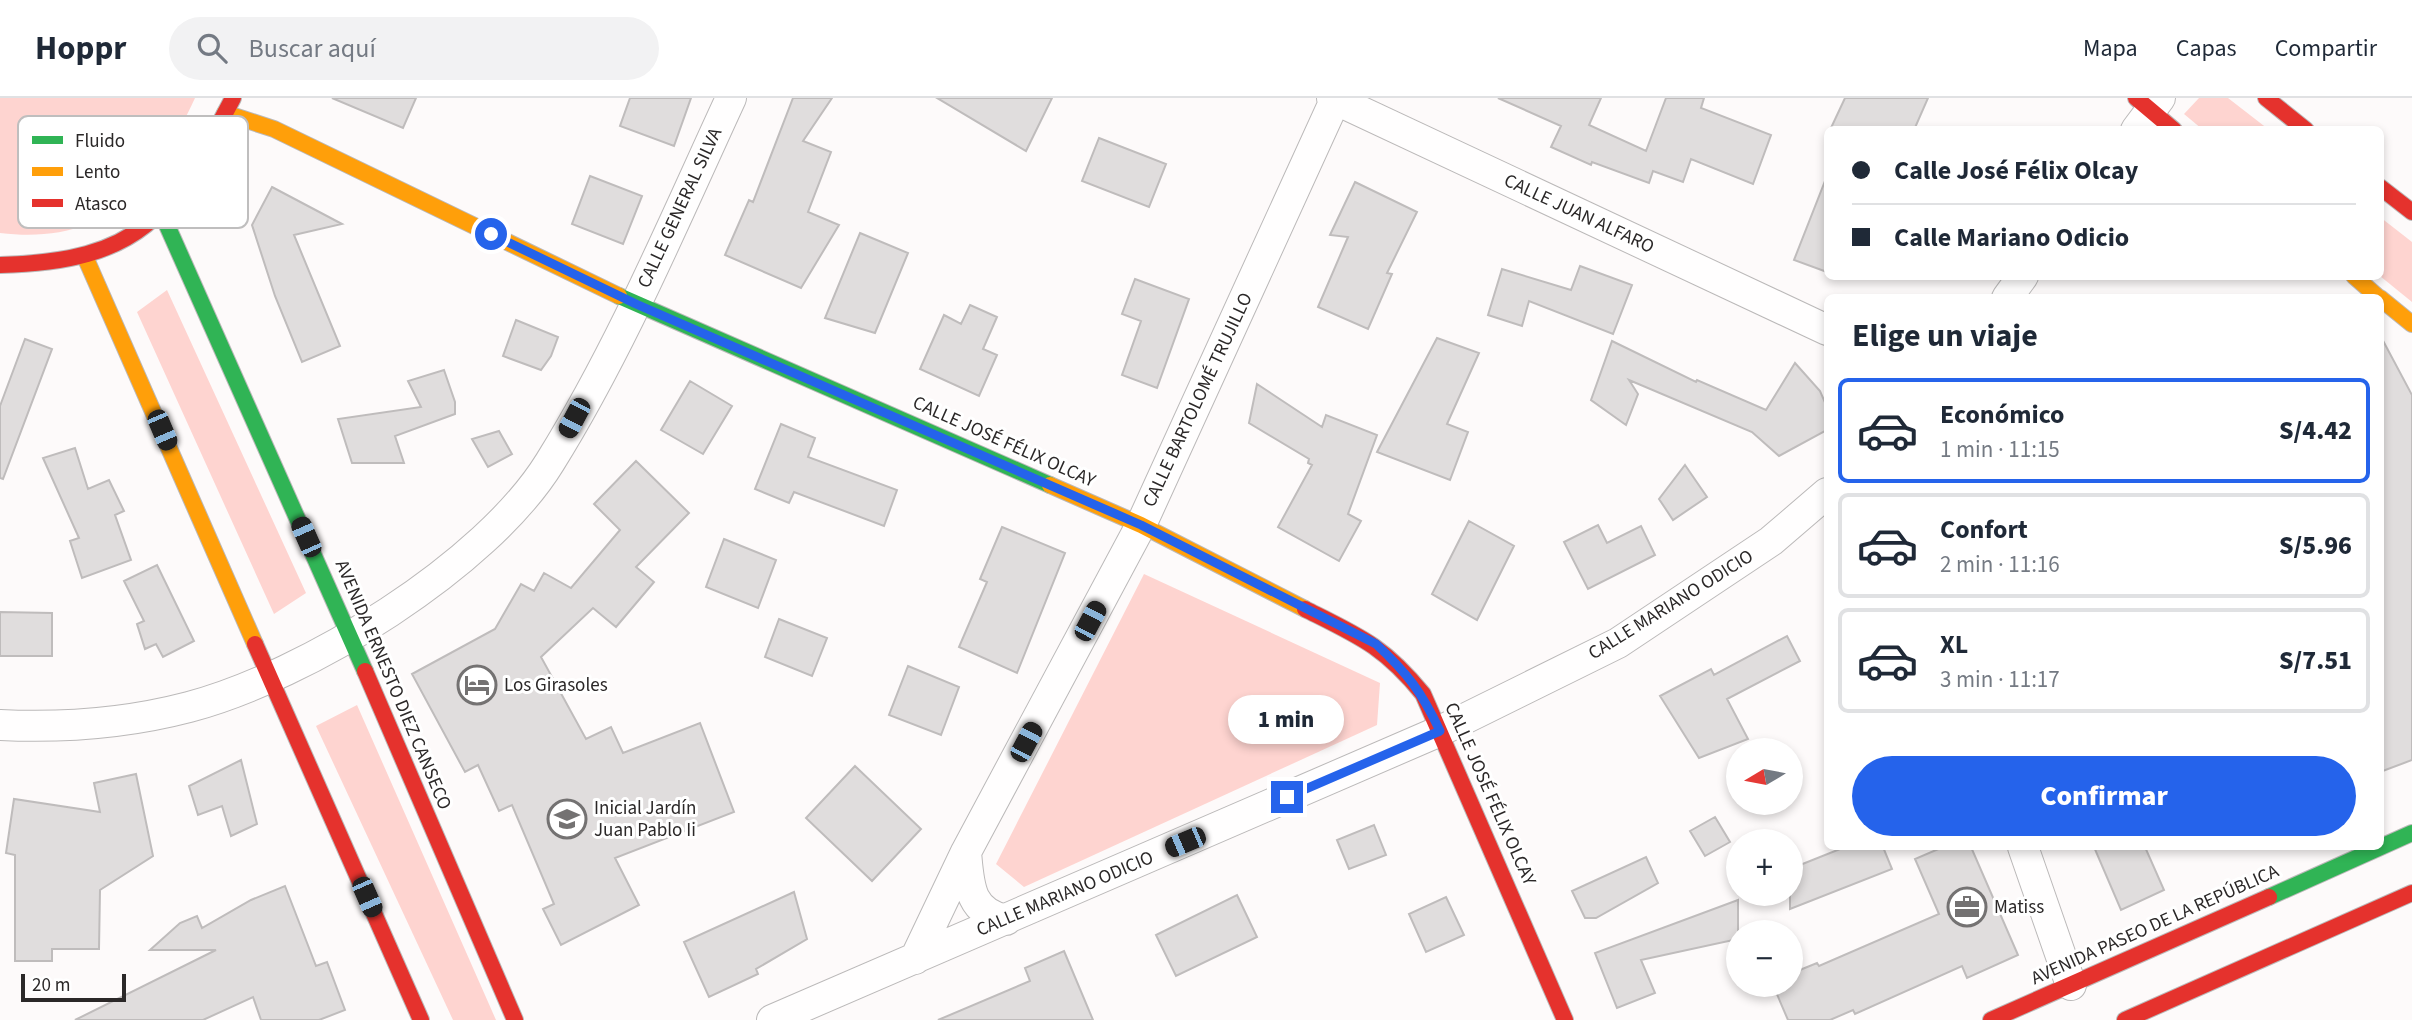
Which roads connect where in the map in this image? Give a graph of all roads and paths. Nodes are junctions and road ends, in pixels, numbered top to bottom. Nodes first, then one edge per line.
1 (233, 98) edge
2 (731, 98) edge
3 (2266, 98) edge
4 (1335, 99) edge
5 (2145, 109) edge
6 (225, 113) junction
7 (224, 116) edge
8 (234, 116) edge
9 (248, 121) edge
10 (2168, 126) edge
11 (2301, 126) edge
12 (2384, 190) edge
13 (2412, 212) edge
14 (142, 228) edge
15 (168, 228) edge
16 (86, 259) junction
17 (0, 265) edge
18 (2359, 280) edge
19 (2375, 294) edge
20 (2384, 301) edge
21 (636, 304) junction
22 (2412, 324) edge
23 (1824, 329) edge
24 (1824, 496) edge
25 (1141, 525) junction
26 (350, 637) junction
27 (270, 676) junction
28 (0, 725) edge
29 (1440, 731) junction
30 (2412, 833) edge
31 (2384, 845) edge
32 (2024, 850) edge
33 (2374, 850) edge
34 (966, 852) junction
35 (2412, 893) edge
36 (1006, 920) junction
37 (915, 959) junction
38 (2071, 985) junction
39 (421, 1020) edge
40 (515, 1020) edge
41 (772, 1020) edge
42 (1565, 1020) edge
43 (1991, 1020) edge
44 (2125, 1020) edge

1 - 6 main road
2 - 21 street, CALLE GENERAL SILVA
3 - 11 main road
4 - 23 street, CALLE JUAN ALFARO
4 - 25 street, CALLE BARTOLOMÉ TRUJILLO
5 - 10 main road
6 - 7 main road
6 - 8 main road, CALLE JOSÉ FÉLIX OLCAY
9 - 21 main road, CALLE JOSÉ FÉLIX OLCAY
12 - 13 main road
14 - 16 main road
15 - 26 main road, AVENIDA ERNESTO DIEZ CANSECO
16 - 17 main road
16 - 27 main road
18 - 19 main road
20 - 22 main road
21 - 25 main road, CALLE JOSÉ FÉLIX OLCAY
21 - 26 street, CALLE GENERAL SILVA
24 - 29 street, CALLE MARIANO ODICIO
25 - 29 main road, CALLE JOSÉ FÉLIX OLCAY
25 - 34 street, CALLE BARTOLOMÉ TRUJILLO
26 - 27 street, CALLE GENERAL SILVA
26 - 40 main road, AVENIDA ERNESTO DIEZ CANSECO
27 - 28 street, CALLE GENERAL SILVA
27 - 39 main road
29 - 36 street, CALLE MARIANO ODICIO
29 - 42 main road, CALLE JOSÉ FÉLIX OLCAY
30 - 31 main road, AVENIDA PASEO DE LA REPÚBLICA
32 - 38 street
33 - 38 main road, AVENIDA PASEO DE LA REPÚBLICA
34 - 36 street
34 - 37 street, CALLE BARTOLOMÉ TRUJILLO
35 - 44 main road
36 - 37 street, CALLE MARIANO ODICIO
37 - 41 street, CALLE MARIANO ODICIO
38 - 43 main road, AVENIDA PASEO DE LA REPÚBLICA

